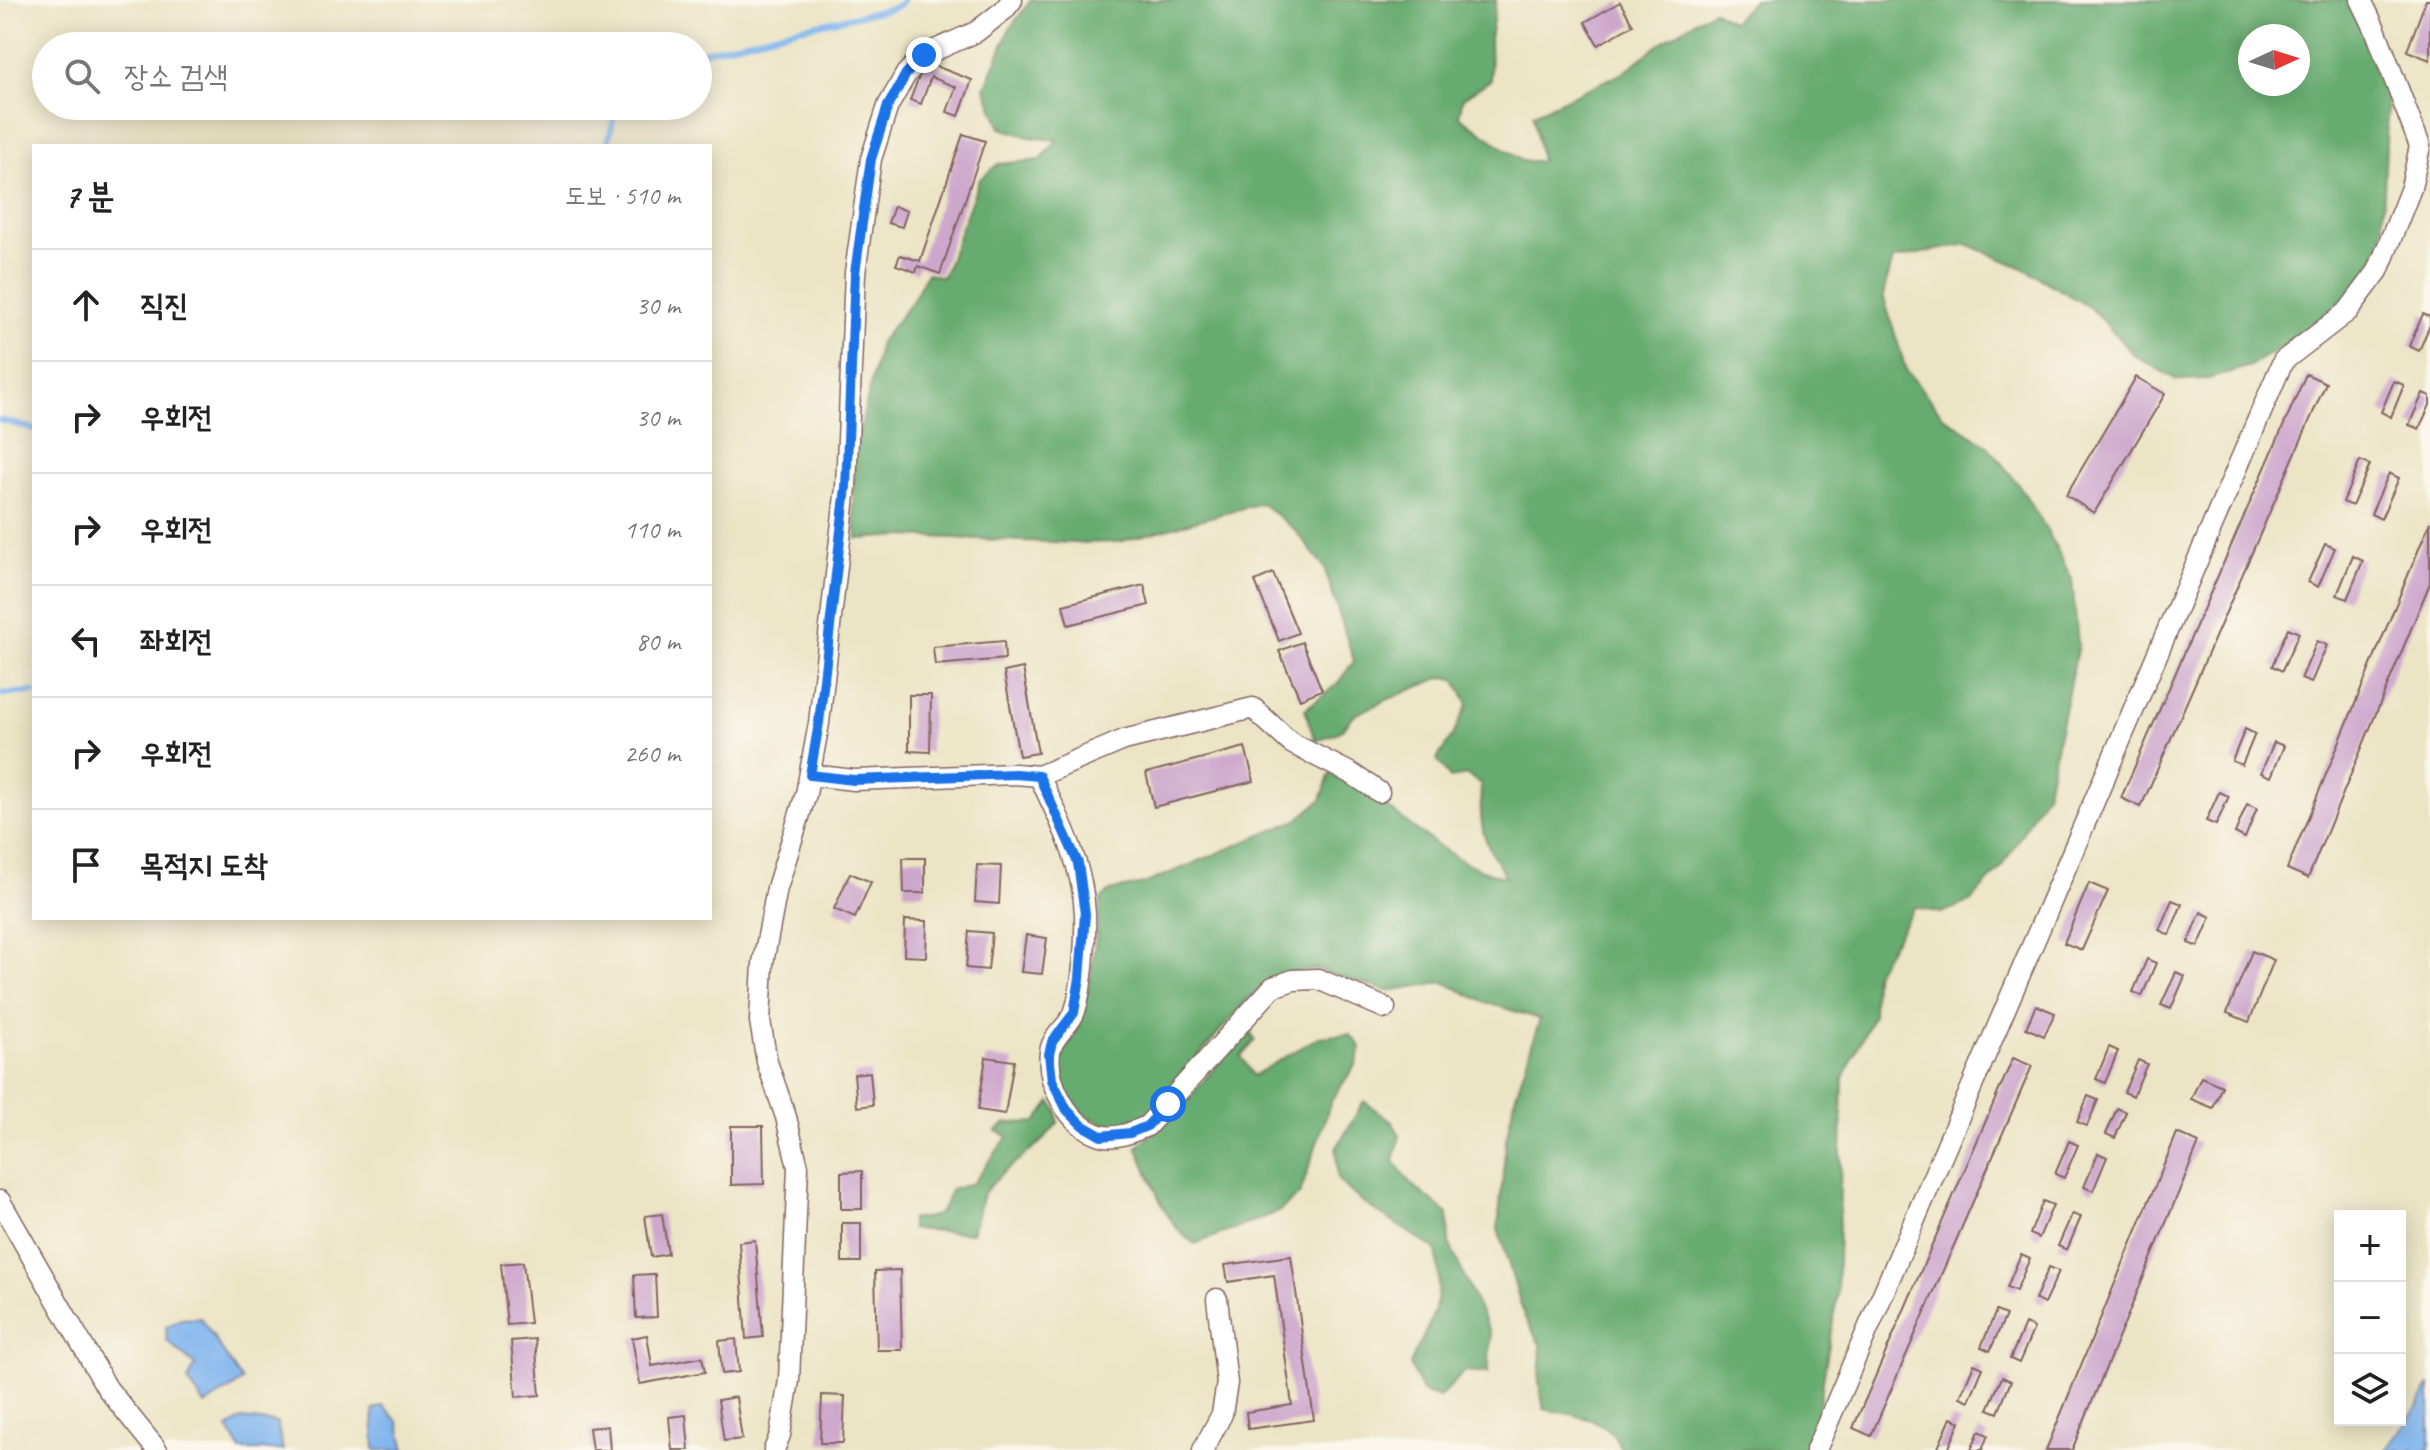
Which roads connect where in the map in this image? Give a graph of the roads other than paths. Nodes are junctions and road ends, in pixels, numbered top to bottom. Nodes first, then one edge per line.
1 (1012, 0) edge
2 (2361, 0) edge
3 (810, 775) junction
4 (1039, 776) junction
5 (1379, 792) dead end
6 (1385, 1008) dead end
7 (0, 1201) edge
8 (1217, 1299) dead end
9 (157, 1450) edge
10 (774, 1450) edge
11 (1203, 1450) edge
12 (1816, 1450) edge

1 - 3 street
2 - 12 street
3 - 4 street
3 - 10 street
4 - 5 street
4 - 6 street
7 - 9 street
8 - 11 street

